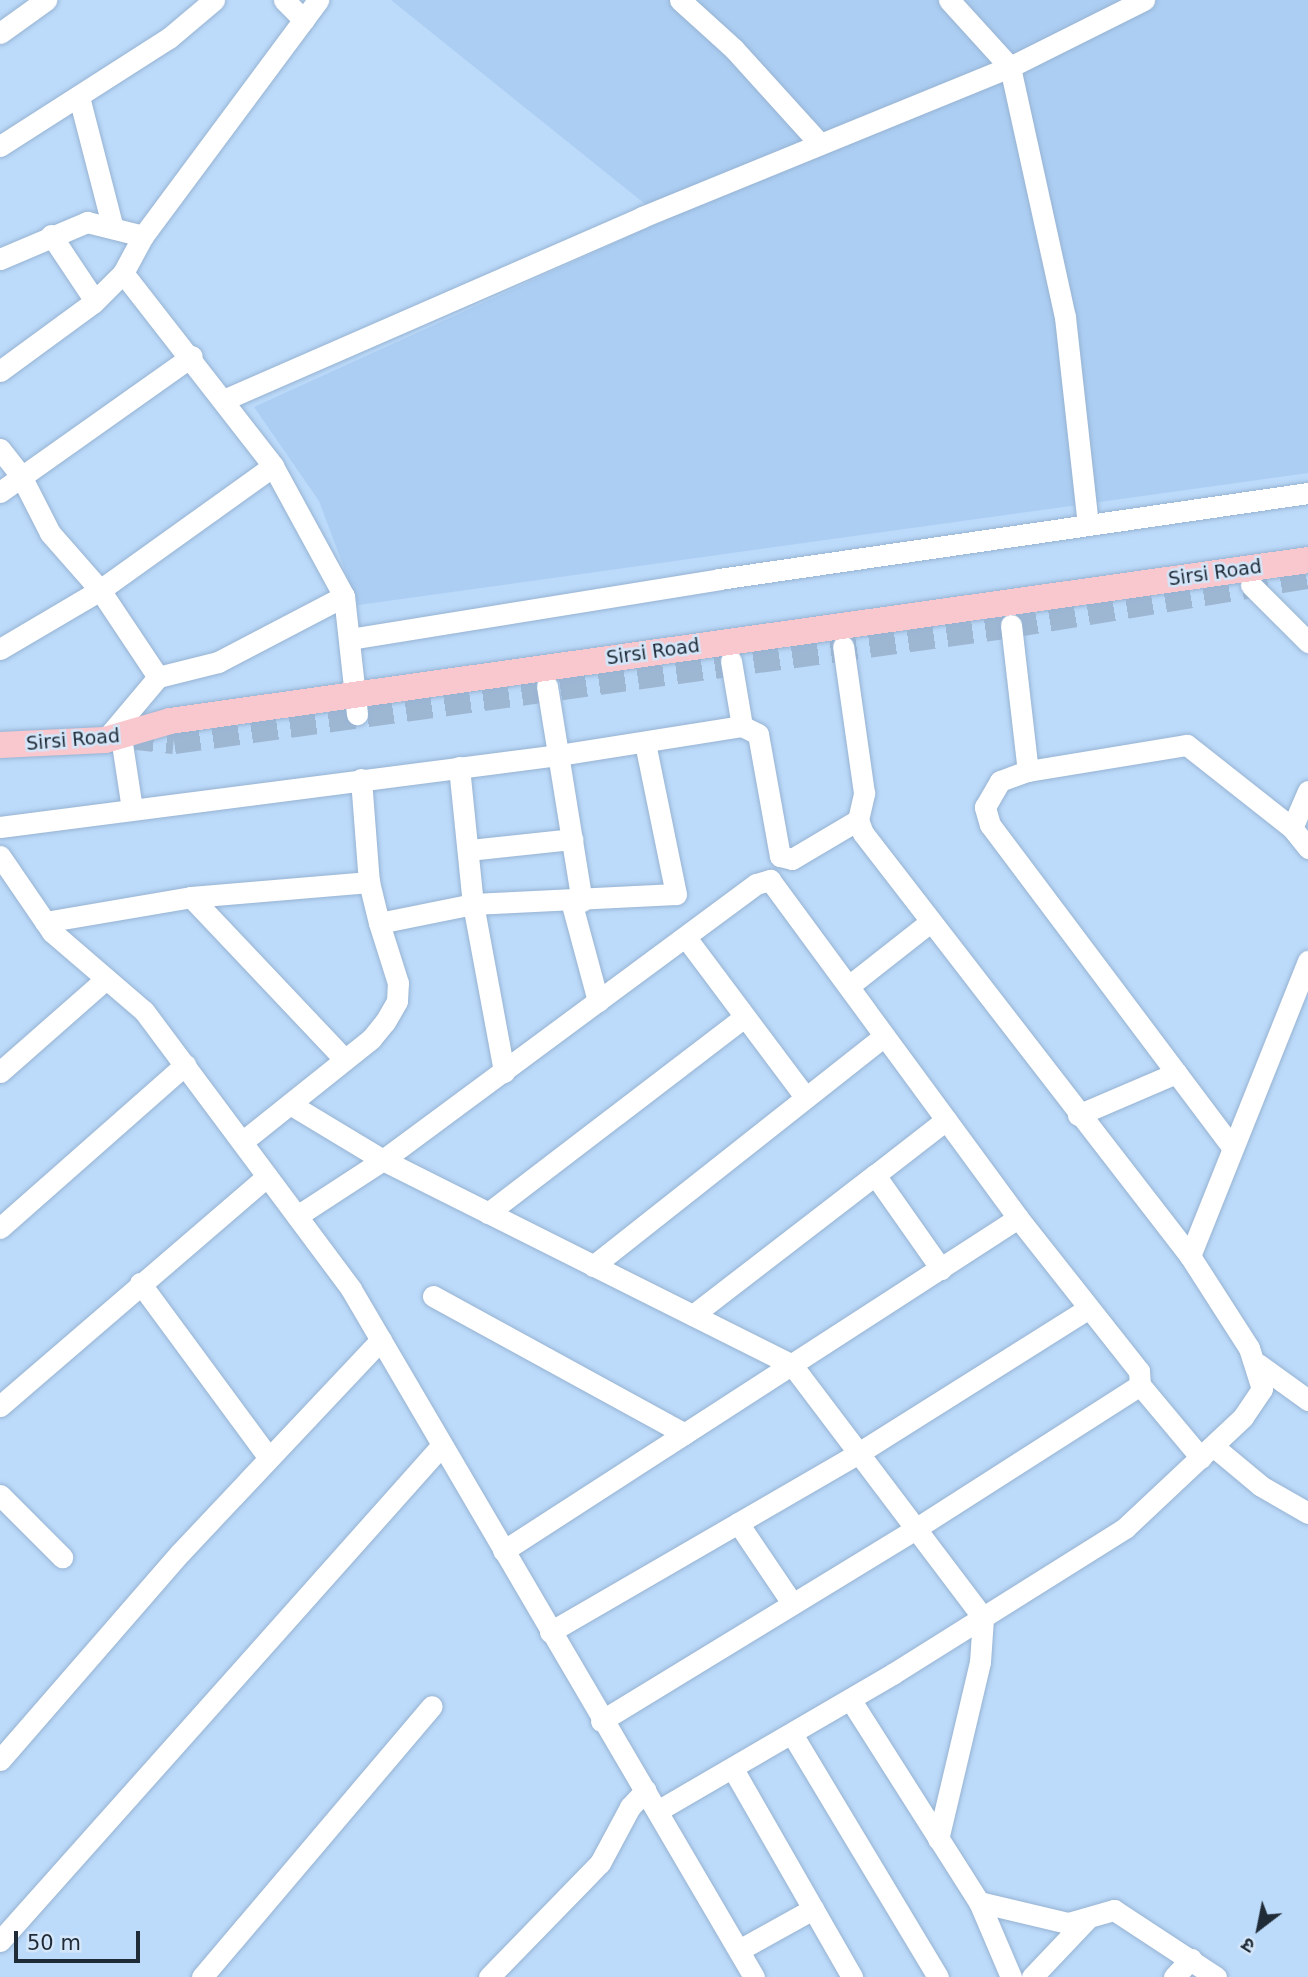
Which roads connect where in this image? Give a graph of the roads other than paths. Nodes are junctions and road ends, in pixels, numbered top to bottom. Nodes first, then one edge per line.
1 (46, 0) edge
2 (214, 0) edge
3 (284, 0) edge
4 (318, 0) edge
5 (680, 0) edge
6 (949, 0) edge
7 (1144, 0) edge
8 (303, 20) junction
9 (0, 33) edge
10 (1010, 67) junction
11 (79, 97) junction
12 (820, 144) junction
13 (0, 146) edge
14 (112, 226) junction
15 (51, 235) junction
16 (143, 236) junction
17 (0, 259) edge
18 (123, 273) junction
19 (95, 301) junction
20 (192, 356) junction
21 (1, 368) edge
22 (226, 399) junction
23 (0, 449) edge
24 (273, 466) junction
25 (21, 476) junction
26 (0, 492) edge
27 (1308, 493) edge
28 (1088, 525) junction
29 (1308, 560) edge
30 (1251, 585) dead end
31 (100, 590) junction
32 (344, 596) junction
33 (1012, 625) dead end
34 (350, 639) junction
35 (1308, 642) edge
36 (843, 646) dead end
37 (0, 649) edge
38 (731, 661) dead end
39 (158, 677) junction
40 (547, 686) dead end
41 (356, 705) junction
42 (742, 726) junction
43 (118, 738) junction
44 (645, 743) junction
45 (0, 745) edge
46 (559, 755) junction
47 (460, 767) junction
48 (1028, 771) junction
49 (361, 779) junction
50 (1308, 791) edge
51 (132, 809) junction
52 (858, 820) junction
53 (0, 827) edge
54 (1292, 828) junction
55 (572, 839) junction
56 (1308, 848) edge
57 (469, 850) junction
58 (0, 856) edge
59 (369, 882) junction
60 (9, 888) edge
61 (191, 897) junction
62 (576, 901) junction
63 (473, 904) junction
64 (45, 922) junction
65 (930, 922) junction
66 (379, 923) junction
67 (687, 939) junction
68 (1308, 961) edge
69 (106, 979) junction
70 (850, 985) junction
71 (598, 1001) junction
72 (743, 1018) junction
73 (884, 1036) junction
74 (345, 1059) junction
75 (185, 1065) junction
76 (0, 1072) edge
77 (504, 1072) junction
78 (1176, 1073) junction
79 (806, 1097) junction
80 (290, 1104) junction
81 (1078, 1115) junction
82 (946, 1120) junction
83 (242, 1142) junction
84 (1231, 1147) junction
85 (383, 1160) junction
86 (875, 1175) junction
87 (267, 1176) junction
88 (488, 1213) junction
89 (297, 1216) junction
90 (1018, 1219) junction
91 (0, 1228) edge
92 (1190, 1256) junction
93 (593, 1266) junction
94 (941, 1269) junction
95 (140, 1283) junction
96 (433, 1296) dead end
97 (1087, 1309) junction
98 (693, 1315) junction
99 (381, 1339) junction
100 (1258, 1364) junction
101 (792, 1365) junction
102 (1140, 1385) junction
103 (1308, 1400) edge
104 (0, 1406) edge
105 (685, 1434) junction
106 (442, 1445) junction
107 (1207, 1452) junction
108 (857, 1454) junction
109 (269, 1458) junction
110 (0, 1495) edge
111 (1308, 1513) edge
112 (738, 1523) junction
113 (915, 1529) junction
114 (503, 1551) junction
115 (62, 1558) dead end
116 (792, 1603) junction
117 (983, 1618) junction
118 (550, 1632) junction
119 (850, 1699) junction
120 (432, 1706) dead end
121 (601, 1721) junction
122 (792, 1734) junction
123 (0, 1760) edge
124 (733, 1769) junction
125 (646, 1790) junction
126 (659, 1810) junction
127 (938, 1839) junction
128 (979, 1902) junction
129 (813, 1909) junction
130 (1087, 1919) junction
131 (0, 1941) edge
132 (739, 1950) junction
133 (1191, 1959) junction
134 (202, 1977) edge
135 (489, 1977) edge
136 (754, 1977) edge
137 (852, 1977) edge
138 (938, 1977) edge
139 (1011, 1977) edge
140 (1032, 1977) edge
141 (1174, 1977) edge
142 (1216, 1977) edge

1 - 9 street
2 - 11 street
3 - 8 street
4 - 8 street
5 - 12 street
6 - 10 street
7 - 10 street
8 - 16 street
10 - 12 street
10 - 28 street
11 - 13 street
11 - 14 street
12 - 22 street
14 - 15 street
14 - 16 street
15 - 17 street
15 - 19 street
16 - 18 street
18 - 19 street
18 - 20 street
19 - 21 street
20 - 22 street
20 - 25 street
22 - 24 street
23 - 25 street
24 - 31 street
24 - 32 street
25 - 26 street
25 - 31 street
27 - 28 street
28 - 34 street
29 - 41 main road, Sirsi Road
30 - 35 street
31 - 37 street
31 - 39 street
32 - 34 street
32 - 39 street
33 - 48 street
34 - 41 street
36 - 52 street
38 - 42 street
39 - 43 street
40 - 46 street
41 - 43 main road, Sirsi Road
42 - 44 street
42 - 52 street
43 - 45 main road, Sirsi Road
43 - 51 street
44 - 46 street
44 - 62 street
46 - 47 street
46 - 55 street
47 - 49 street
47 - 57 street
48 - 54 street
48 - 78 street
49 - 51 street
49 - 59 street
50 - 54 street
51 - 53 street
52 - 65 street
54 - 56 street
55 - 57 street
55 - 62 street
57 - 63 street
58 - 60 street
59 - 61 street
59 - 66 street
60 - 64 street
61 - 64 street
61 - 74 street
62 - 63 street
62 - 71 street
63 - 66 street
63 - 77 street
64 - 69 street
65 - 70 street
65 - 81 street
66 - 74 street
67 - 70 street
67 - 71 street
67 - 72 street
68 - 84 street
69 - 75 street
69 - 76 street
70 - 73 street
71 - 77 street
72 - 79 street
72 - 88 street
73 - 79 street
73 - 82 street
74 - 80 street
75 - 83 street
75 - 91 street
77 - 85 street
78 - 81 street
78 - 84 street
79 - 93 street
80 - 83 street
80 - 85 street
81 - 92 street
82 - 86 street
82 - 90 street
83 - 87 street
84 - 92 street
85 - 88 street
85 - 89 street
86 - 94 street
86 - 98 street
87 - 89 street
87 - 95 street
88 - 93 street
89 - 99 street
90 - 94 street
90 - 97 street
92 - 100 street
93 - 98 street
94 - 101 street
95 - 104 street
95 - 109 street
96 - 105 street
97 - 102 street
97 - 108 street
98 - 101 street
99 - 106 street
99 - 109 street
100 - 103 street
100 - 107 street
101 - 105 street
101 - 108 street
102 - 107 street
102 - 113 street
105 - 114 street
106 - 114 street
106 - 131 street
107 - 111 street
107 - 117 street
108 - 112 street
108 - 113 street
109 - 123 street
110 - 115 street
112 - 116 street
112 - 118 street
113 - 116 street
113 - 117 street
114 - 118 street
116 - 121 street
117 - 119 street
117 - 127 street
118 - 121 street
119 - 122 street
119 - 127 street
120 - 134 street
121 - 125 street
122 - 124 street
122 - 138 street
124 - 126 street
124 - 129 street
125 - 126 street
125 - 135 street
126 - 132 street
127 - 128 street
128 - 130 street
128 - 139 street
129 - 132 street
129 - 137 street
130 - 133 street
130 - 140 street
132 - 136 street
133 - 141 street
133 - 142 street

